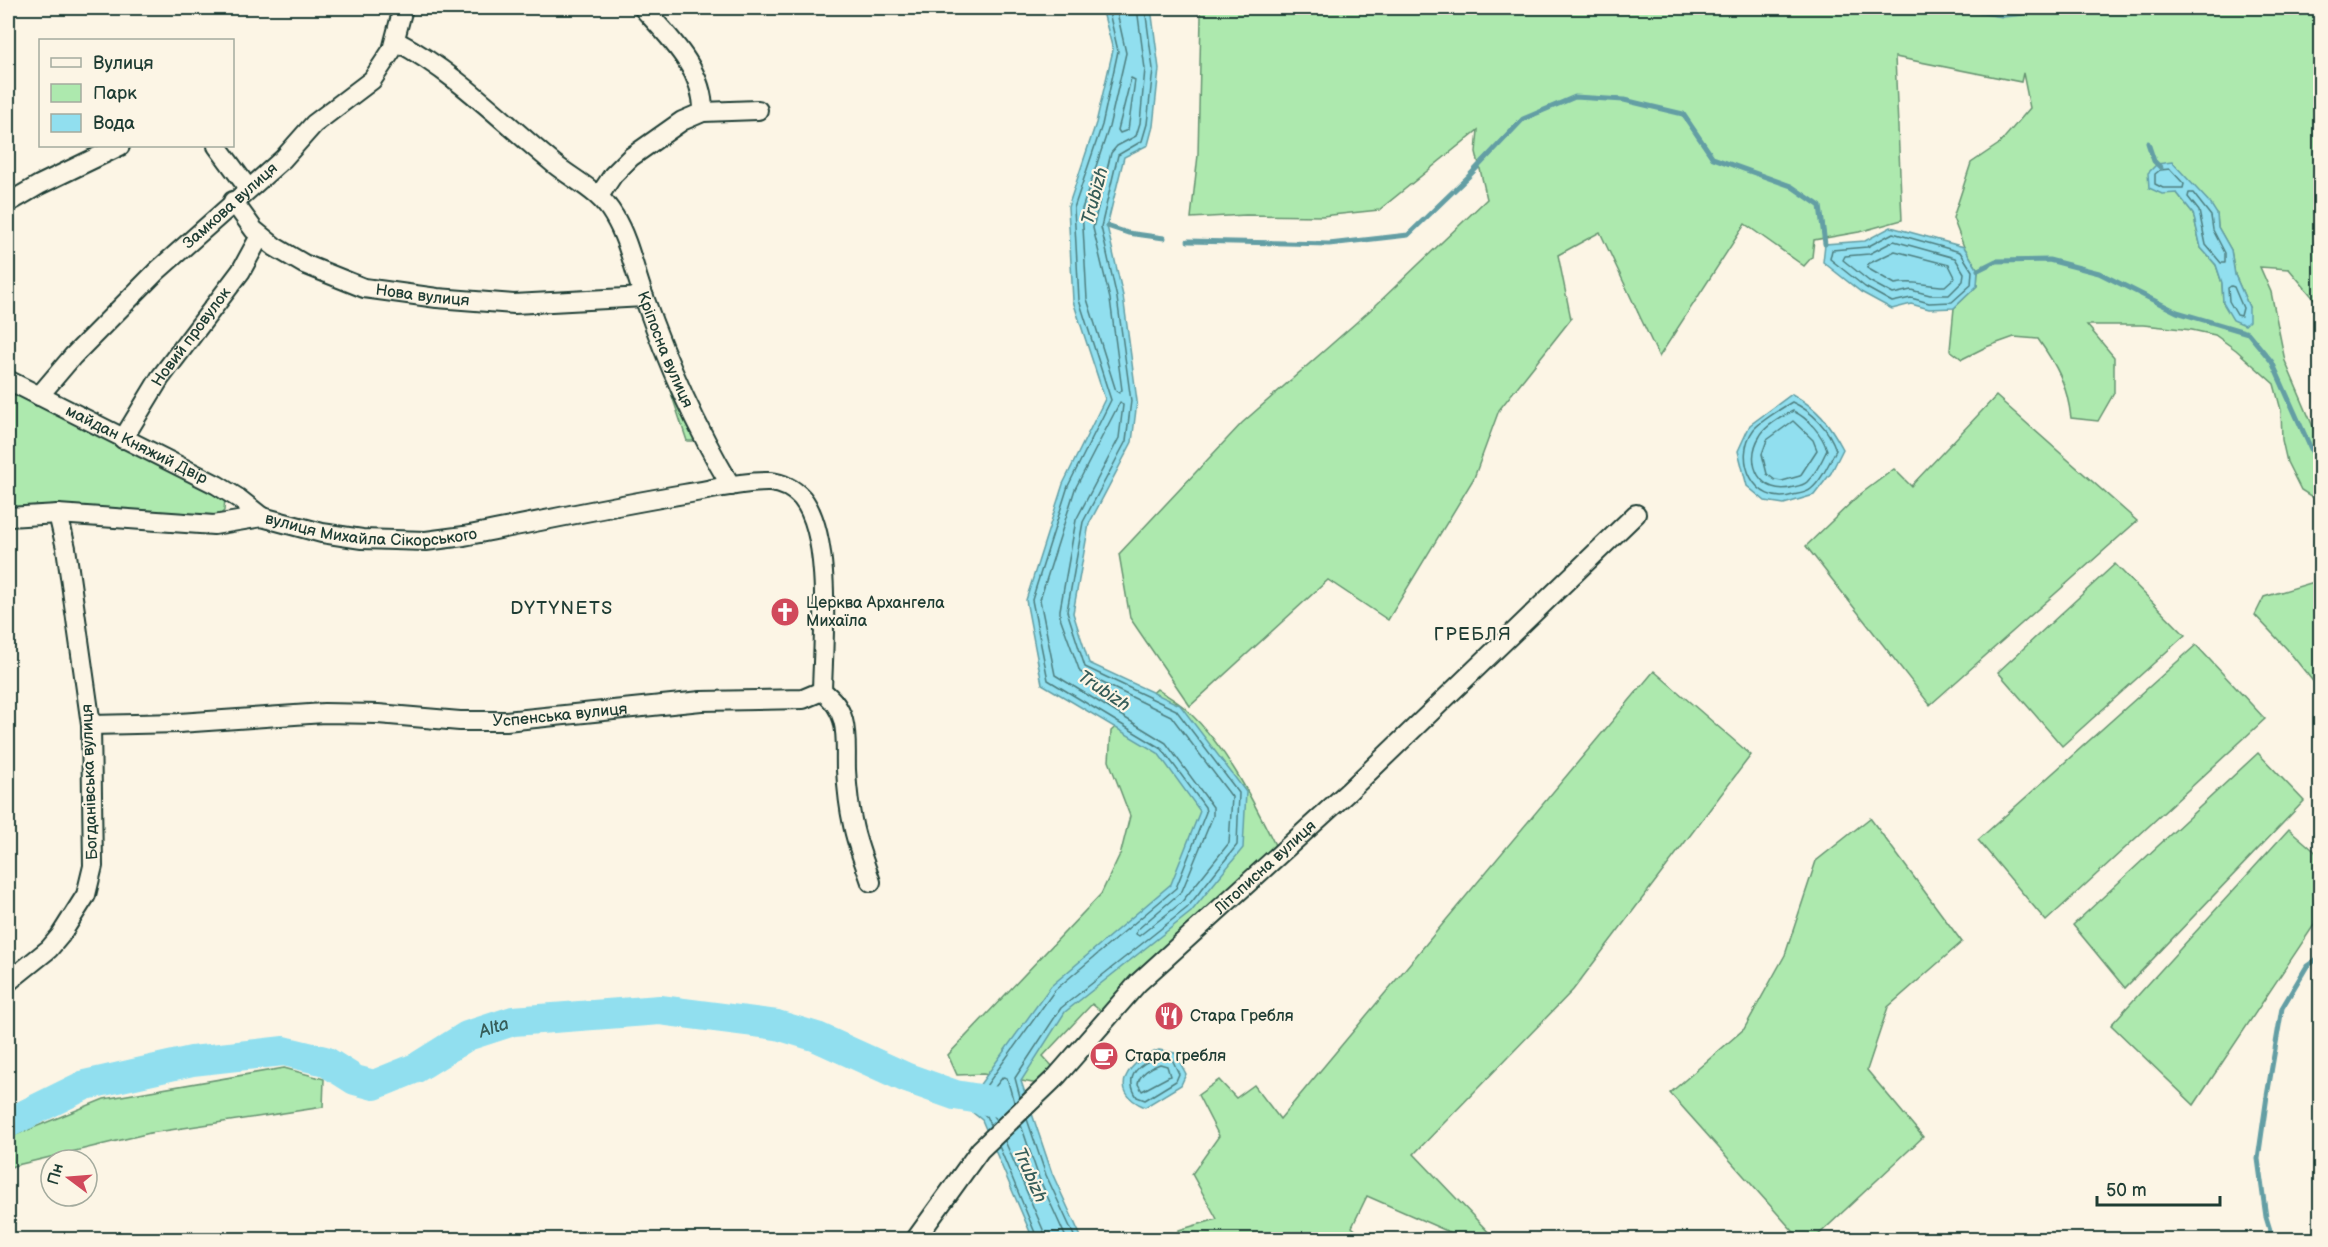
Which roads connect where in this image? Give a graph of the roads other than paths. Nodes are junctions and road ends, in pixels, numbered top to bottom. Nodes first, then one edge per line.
1 (403, 8) edge
2 (644, 8) edge
3 (396, 41) junction
4 (758, 110) dead end
5 (703, 112) junction
6 (118, 147) edge
7 (218, 147) edge
8 (249, 188) junction
9 (599, 196) junction
10 (233, 201) junction
11 (8, 203) edge
12 (260, 236) junction
13 (644, 297) junction
14 (8, 380) edge
15 (39, 396) junction
16 (123, 439) junction
17 (731, 486) junction
18 (58, 514) junction
19 (1636, 514) dead end
20 (8, 517) edge
21 (262, 517) junction
22 (822, 691) junction
23 (91, 725) junction
24 (871, 882) dead end
25 (8, 982) edge
26 (915, 1239) edge

1 - 3 street, Замкова вулиця
2 - 5 street
3 - 8 street, Замкова вулиця
3 - 9 street, Кріпосна вулиця
4 - 5 street
5 - 9 street
6 - 11 street
7 - 8 street
8 - 10 street, Замкова вулиця
9 - 13 street, Кріпосна вулиця
10 - 12 street, Нова вулиця
10 - 15 street, Замкова вулиця
12 - 13 street, Нова вулиця
12 - 16 street, Новий провулок
13 - 17 street, Кріпосна вулиця
14 - 15 street, майдан Княжий Двір
15 - 16 street, майдан Княжий Двір
16 - 21 street, майдан Княжий Двір
17 - 21 street, вулиця Михайла Сікорського
17 - 22 street
18 - 20 street, вулиця Михайла Сікорського
18 - 21 street, вулиця Михайла Сікорського
18 - 23 street, Богданівська вулиця
19 - 26 street, Літописна вулиця
22 - 23 street, Успенська вулиця
22 - 24 street
23 - 25 street, Богданівська вулиця

